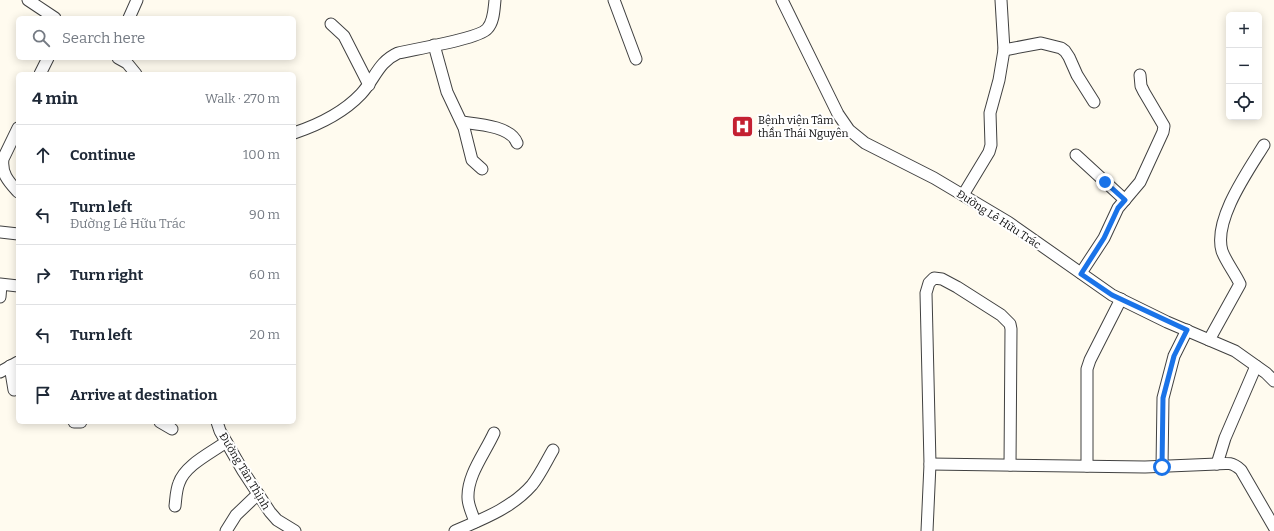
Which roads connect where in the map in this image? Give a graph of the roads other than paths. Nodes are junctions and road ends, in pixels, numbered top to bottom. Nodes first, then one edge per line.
1 (28, 0) edge
2 (137, 0) edge
3 (495, 0) edge
4 (614, 0) edge
5 (782, 0) edge
6 (1001, 0) edge
7 (52, 16) edge
8 (130, 16) edge
9 (331, 24) dead end
10 (434, 45) junction
11 (1004, 50) junction
12 (636, 59) dead end
13 (47, 60) edge
14 (122, 60) edge
15 (41, 72) edge
16 (134, 72) edge
17 (1140, 75) dead end
18 (368, 85) junction
19 (1094, 102) dead end
20 (462, 122) junction
21 (16, 132) edge
22 (296, 132) edge
23 (518, 143) dead end
24 (1264, 145) dead end
25 (1076, 155) dead end
26 (482, 169) dead end
27 (16, 189) edge
28 (963, 195) junction
29 (1125, 200) junction
30 (0, 232) edge
31 (16, 234) edge
32 (1081, 274) junction
33 (0, 285) edge
34 (16, 286) edge
35 (0, 297) edge
36 (1120, 300) junction
37 (1187, 330) junction
38 (1209, 340) junction
39 (14, 364) edge
40 (1256, 366) junction
41 (0, 372) edge
42 (1274, 381) edge
43 (14, 390) dead end
44 (163, 424) edge
45 (218, 424) edge
46 (172, 429) dead end
47 (494, 433) dead end
48 (226, 442) junction
49 (553, 450) dead end
50 (930, 464) junction
51 (1217, 464) junction
52 (1010, 465) junction
53 (1087, 466) junction
54 (1162, 467) junction
55 (258, 494) junction
56 (175, 506) dead end
57 (475, 522) junction
58 (1274, 527) edge
59 (226, 531) edge
60 (295, 531) edge
61 (455, 531) edge
62 (926, 531) edge

1 - 7 street
2 - 8 street
3 - 10 street
4 - 12 street
5 - 28 street, Đường Lê Hữu Trác
6 - 11 street
9 - 18 street
10 - 18 street
10 - 20 street
11 - 19 street
11 - 28 street
13 - 15 street
14 - 16 street
17 - 29 street
18 - 22 street
20 - 23 street
20 - 26 street
21 - 27 street
24 - 38 street
25 - 29 street
28 - 32 street, Đường Lê Hữu Trác
29 - 32 street
30 - 31 street
32 - 36 street, Đường Lê Hữu Trác
33 - 34 street
33 - 35 street
36 - 37 street, Đường Lê Hữu Trác
36 - 53 street
37 - 38 street, Đường Lê Hữu Trác
37 - 54 street
38 - 40 street, Đường Lê Hữu Trác
39 - 41 street
39 - 43 street
40 - 42 street, Đường Lê Hữu Trác
40 - 51 street
44 - 46 street
45 - 48 street, Đường Tân Thịnh
47 - 57 street
48 - 55 street, Đường Tân Thịnh
48 - 56 street
49 - 57 street
50 - 52 street
50 - 52 street
50 - 62 street
51 - 54 street
51 - 58 street
52 - 53 street
53 - 54 street
55 - 59 street
55 - 60 street, Đường Tân Thịnh
57 - 61 street

